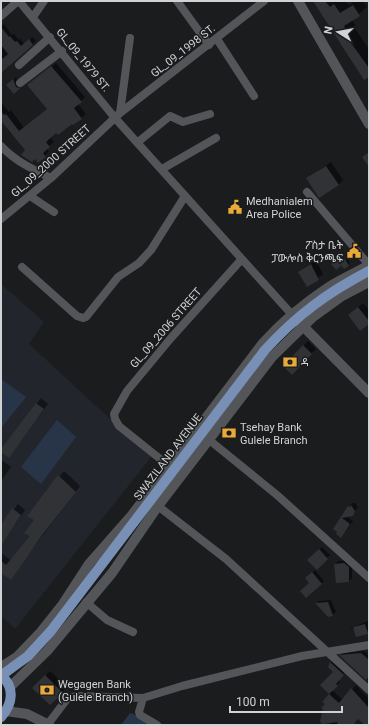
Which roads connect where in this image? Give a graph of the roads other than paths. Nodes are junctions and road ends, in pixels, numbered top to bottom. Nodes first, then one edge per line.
1 (18, 1) edge
2 (44, 1) edge
3 (177, 1) edge
4 (264, 1) edge
5 (298, 1) edge
6 (1, 16) edge
7 (33, 17) junction
8 (50, 37) junction
9 (130, 38) dead end
10 (216, 39) junction
11 (209, 45) junction
12 (62, 51) junction
13 (19, 65) dead end
14 (20, 83) dead end
15 (254, 96) dead end
16 (210, 114) dead end
17 (118, 115) junction
18 (369, 124) edge
19 (216, 138) dead end
20 (138, 142) junction
21 (1, 146) edge
22 (162, 169) junction
23 (51, 178) junction
24 (307, 192) dead end
25 (30, 196) junction
26 (185, 196) junction
27 (54, 212) dead end
28 (1, 219) edge
29 (241, 260) junction
30 (369, 265) edge
31 (22, 267) dead end
32 (369, 271) edge
33 (369, 276) edge
34 (369, 282) edge
35 (297, 321) junction
36 (369, 392) edge
37 (208, 439) junction
38 (169, 466) junction
39 (158, 506) junction
40 (369, 578) edge
41 (86, 602) junction
42 (133, 632) dead end
43 (369, 645) edge
44 (325, 651) junction
45 (4, 677) edge
46 (369, 690) edge
47 (143, 698) junction
48 (4, 714) edge
49 (48, 725) edge
50 (157, 725) edge

1 - 6 street
1 - 7 street, GL_09_1979 ST.
2 - 7 street
3 - 11 street
4 - 10 street, GL_09_1998 ST.
5 - 18 main road
7 - 8 street, GL_09_1979 ST.
8 - 12 street, GL_09_1979 ST.
8 - 13 street
9 - 17 street
10 - 11 street, GL_09_1998 ST.
10 - 15 street
11 - 17 street, GL_09_1998 ST.
12 - 14 street
12 - 17 street, GL_09_1979 ST.
16 - 20 street
17 - 20 street, GL_09_1979 ST.
17 - 23 street, GL_09_2000 STREET
19 - 22 street
20 - 22 street, GL_09_1979 ST.
21 - 23 street
22 - 26 street, GL_09_1979 ST.
23 - 25 street, GL_09_2000 STREET
24 - 30 street
25 - 27 street
25 - 28 street, GL_09_2000 STREET
26 - 29 street, GL_09_1979 ST.
26 - 31 street
29 - 35 street, GL_09_1979 ST.
29 - 38 street, GL_09_2006 STREET
30 - 35 main road
32 - 35 main road, SWAZILAND AVENUE
33 - 35 main road, SWAZILAND AVENUE
34 - 35 main road
35 - 36 main road
35 - 37 main road
35 - 38 main road
35 - 45 main road, SWAZILAND AVENUE
37 - 39 main road
37 - 40 street
38 - 45 main road
39 - 41 main road
39 - 44 street
41 - 42 street
41 - 45 main road
43 - 44 street
44 - 46 street
44 - 47 street
45 - 48 main road
47 - 49 street
47 - 50 street
48 - 49 main road

